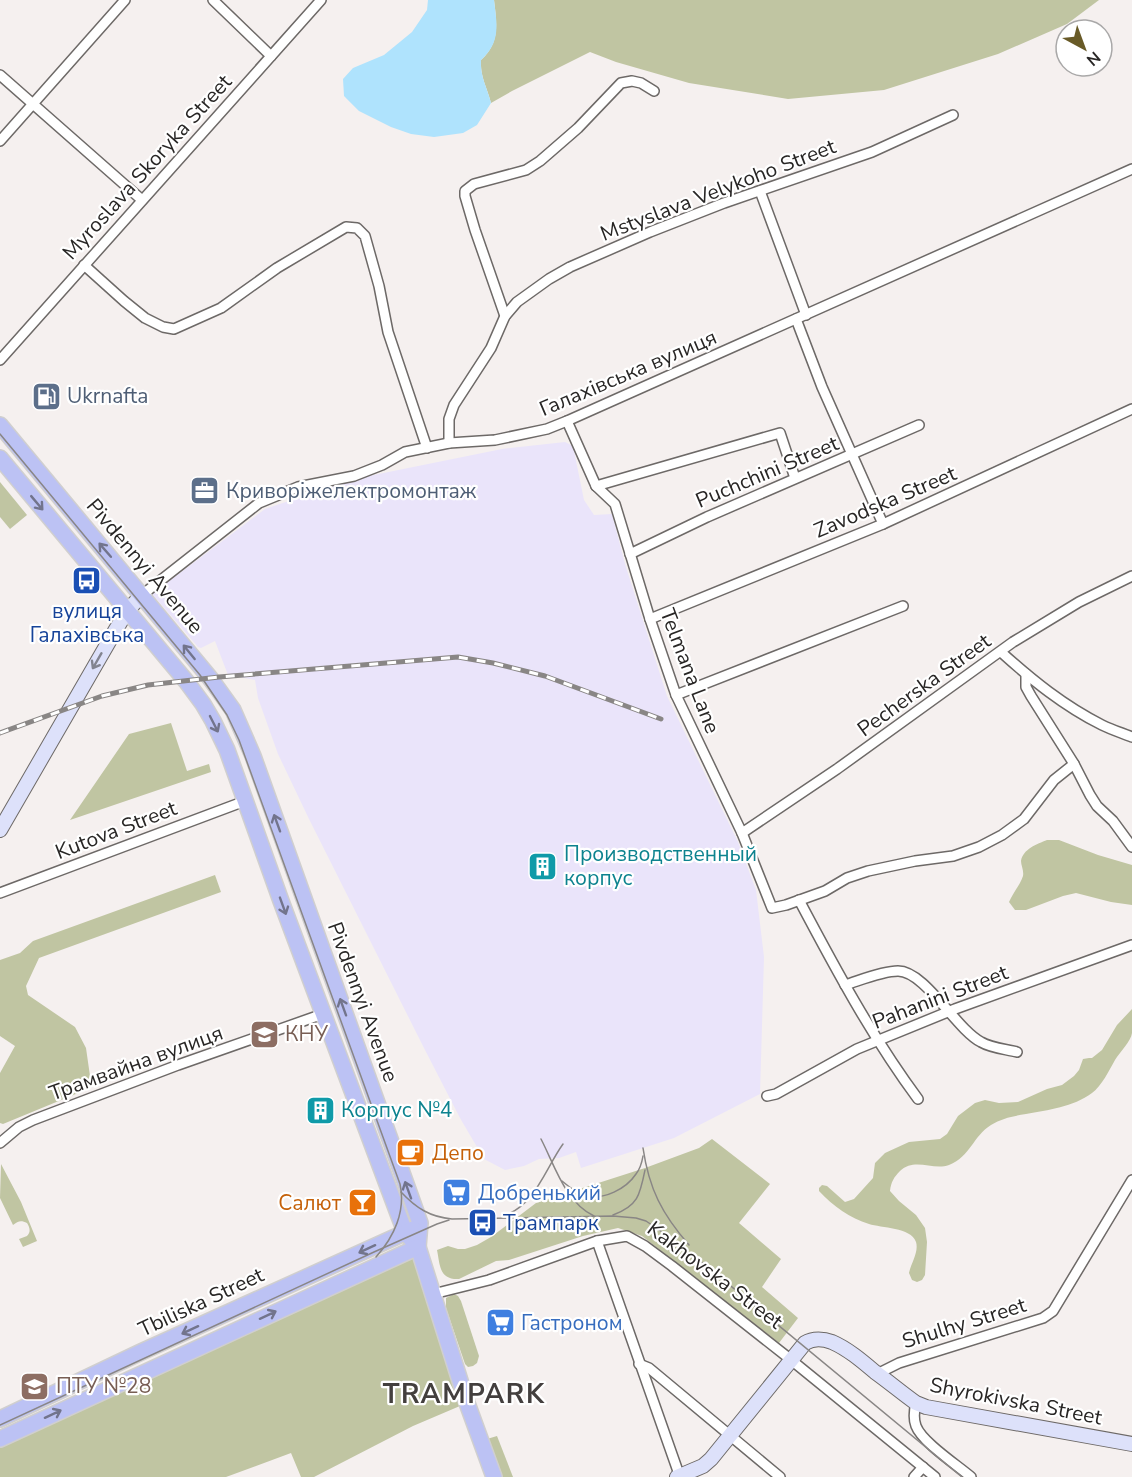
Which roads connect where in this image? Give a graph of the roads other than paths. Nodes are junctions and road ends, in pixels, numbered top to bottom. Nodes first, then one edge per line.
1 (125, 0) edge
2 (213, 0) edge
3 (321, 0) edge
4 (271, 56) junction
5 (0, 75) edge
6 (654, 91) dead end
7 (33, 104) junction
8 (953, 115) dead end
9 (0, 141) edge
10 (1132, 169) edge
11 (760, 191) junction
12 (142, 200) junction
13 (84, 264) junction
14 (806, 315) junction
15 (505, 316) junction
16 (796, 319) junction
17 (0, 360) edge
18 (1132, 409) edge
19 (567, 421) junction
20 (0, 425) edge
21 (919, 425) dead end
22 (449, 443) junction
23 (427, 448) junction
24 (852, 454) junction
25 (0, 458) edge
26 (795, 478) junction
27 (596, 486) junction
28 (883, 524) junction
29 (630, 554) junction
30 (1132, 576) edge
31 (142, 595) junction
32 (903, 606) dead end
33 (127, 611) junction
34 (650, 619) junction
35 (1001, 652) junction
36 (1026, 674) junction
37 (676, 695) junction
38 (1132, 737) edge
39 (1074, 764) junction
40 (246, 801) junction
41 (0, 830) edge
42 (742, 833) junction
43 (1132, 847) edge
44 (0, 893) edge
45 (799, 900) junction
46 (1132, 945) edge
47 (844, 985) junction
48 (949, 1012) junction
49 (323, 1014) junction
50 (878, 1041) junction
51 (1017, 1052) dead end
52 (767, 1096) dead end
53 (918, 1099) dead end
54 (0, 1143) edge
55 (1132, 1180) edge
56 (421, 1226) junction
57 (405, 1232) junction
58 (597, 1241) junction
59 (418, 1246) junction
60 (433, 1294) junction
61 (790, 1359) junction
62 (639, 1364) junction
63 (878, 1374) junction
64 (916, 1403) junction
65 (0, 1419) edge
66 (729, 1435) junction
67 (0, 1439) edge
68 (1132, 1444) edge
69 (923, 1467) junction
70 (494, 1477) edge
71 (679, 1477) edge
72 (780, 1477) edge
73 (914, 1477) edge
74 (935, 1477) edge
75 (971, 1477) edge

1 - 7 street
2 - 4 street
3 - 4 street, Myroslava Skoryka Street
4 - 12 street, Myroslava Skoryka Street
5 - 7 street
6 - 15 street
7 - 9 street
7 - 12 street
8 - 11 street, Mstyslava Velykoho Street
10 - 14 street, Галахівська вулиця
11 - 14 street
11 - 15 street, Mstyslava Velykoho Street
12 - 13 street, Myroslava Skoryka Street
13 - 17 street, Myroslava Skoryka Street
13 - 23 street
14 - 16 street, Галахівська вулиця
15 - 22 street, Mstyslava Velykoho Street
16 - 19 street, Галахівська вулиця
16 - 24 street
18 - 28 street, Zavodska Street
19 - 22 street, Галахівська вулиця
19 - 27 street, Telmana Lane
31 -> 20 main road, Pivdennyi Avenue
21 - 24 street, Puchchini Street
22 - 23 street, Галахівська вулиця
23 - 31 street, Галахівська вулиця
24 - 26 street, Puchchini Street
24 - 28 street
25 -> 33 main road, Pivdennyi Avenue
26 - 27 street
26 - 29 street, Puchchini Street
27 - 29 street, Telmana Lane
28 - 34 street, Zavodska Street
29 - 34 street, Telmana Lane
30 - 35 street, Pecherska Street
31 - 33 main road
56 -> 31 main road, Pivdennyi Avenue
32 - 37 street
33 -> 40 main road, Pivdennyi Avenue
33 -> 41 main road
34 - 37 street, Telmana Lane
35 - 36 street
35 - 42 street, Pecherska Street
36 - 38 street
36 - 39 street
37 - 42 street, Telmana Lane
39 - 43 street
39 - 45 street
40 - 44 street, Kutova Street
40 -> 49 main road, Pivdennyi Avenue
42 - 45 street, Telmana Lane
45 - 47 street
46 - 48 street, Pahanini Street
47 - 48 street
47 - 50 street
48 - 50 street, Pahanini Street
48 - 51 street
49 - 54 street, Трамвайна вулиця
49 - 57 main road, Pivdennyi Avenue
50 - 52 street, Pahanini Street
50 - 53 street
55 - 63 street, Shulhy Street
56 - 57 main road, Tbiliska Street
56 - 59 main road, Pivdennyi Avenue
57 - 59 main road, Pivdennyi Avenue
57 -> 65 main road, Tbiliska Street
58 - 60 street, Kakhovska Street
58 - 61 street, Kakhovska Street
58 - 62 street
59 - 60 main road
67 -> 59 main road, Tbiliska Street
60 - 70 main road
61 - 63 main road, Shyrokivska Street
61 - 66 main road
61 - 69 street, Kakhovska Street
62 - 66 street
62 - 71 street
63 - 64 main road, Shyrokivska Street
64 - 68 main road, Shyrokivska Street
64 - 75 street
66 - 71 main road
66 - 72 street
69 - 73 street
69 - 74 street, Kakhovska Street

